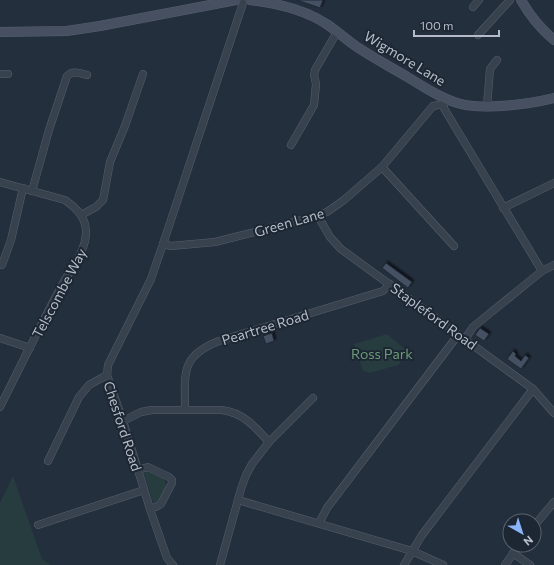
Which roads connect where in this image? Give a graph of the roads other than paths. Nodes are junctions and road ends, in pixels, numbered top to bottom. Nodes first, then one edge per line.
1 (236, 0) edge
2 (244, 0) edge
3 (250, 0) edge
4 (479, 0) edge
5 (510, 0) edge
6 (521, 0) edge
7 (269, 1) edge
8 (473, 7) dead end
9 (0, 32) edge
10 (337, 32) junction
11 (478, 35) dead end
12 (554, 40) edge
13 (497, 60) dead end
14 (0, 74) edge
15 (8, 74) dead end
16 (143, 74) dead end
17 (87, 75) dead end
18 (554, 98) edge
19 (445, 101) junction
20 (487, 106) junction
21 (291, 145) dead end
22 (382, 167) junction
23 (0, 182) edge
24 (554, 183) edge
25 (23, 188) junction
26 (32, 191) junction
27 (503, 208) junction
28 (82, 215) junction
29 (318, 216) junction
30 (163, 244) junction
31 (454, 246) dead end
32 (2, 265) dead end
33 (554, 265) edge
34 (542, 271) junction
35 (390, 284) junction
36 (458, 335) junction
37 (0, 338) edge
38 (465, 339) junction
39 (30, 348) junction
40 (107, 375) junction
41 (532, 389) junction
42 (313, 398) dead end
43 (0, 407) edge
44 (185, 409) junction
45 (554, 413) edge
46 (123, 421) junction
47 (269, 442) junction
48 (48, 461) dead end
49 (138, 470) junction
50 (144, 490) junction
51 (238, 500) junction
52 (554, 502) edge
53 (150, 509) junction
54 (542, 516) edge
55 (319, 523) junction
56 (38, 525) dead end
57 (412, 550) junction
58 (513, 553) joint
59 (172, 565) edge
60 (220, 565) edge
61 (404, 565) edge
62 (443, 565) edge
63 (505, 565) edge
64 (530, 565) edge

1 - 9 street
2 - 30 street, Chesford Road
3 - 7 street, Wigmore Lane
4 - 8 street
5 - 11 street
6 - 12 street
7 - 10 street, Wigmore Lane
10 - 19 street, Wigmore Lane
10 - 21 street
13 - 20 street
14 - 15 street
16 - 28 street
17 - 26 street
18 - 20 street, Wigmore Lane
19 - 20 street, Wigmore Lane
19 - 22 street, Green Lane
19 - 27 street
22 - 29 street, Green Lane
22 - 31 street
23 - 25 street
24 - 27 street
25 - 26 street
25 - 32 street
26 - 28 street
27 - 34 street
28 - 39 street, Telscombe Way
29 - 30 street, Green Lane
29 - 35 street, Stapleford Road
30 - 40 street, Chesford Road
33 - 34 street
34 - 38 street
35 - 36 street, Stapleford Road
35 - 44 street, Peartree Road
36 - 38 street, Stapleford Road
36 - 55 street
37 - 39 street
38 - 41 street, Stapleford Road
39 - 43 street, Telscombe Way
40 - 46 street, Chesford Road
40 - 48 street
41 - 45 street, Stapleford Road
41 - 57 street
42 - 47 street
44 - 46 street
44 - 47 street
46 - 49 street, Chesford Road
47 - 51 street
49 - 50 street, Chesford Road
49 - 53 street
50 - 53 street, Chesford Road
50 - 56 street
51 - 55 street
51 - 60 street
52 - 54 street
53 - 59 street, Chesford Road
55 - 57 street
57 - 61 street
57 - 62 street
58 - 63 street
58 - 64 street

